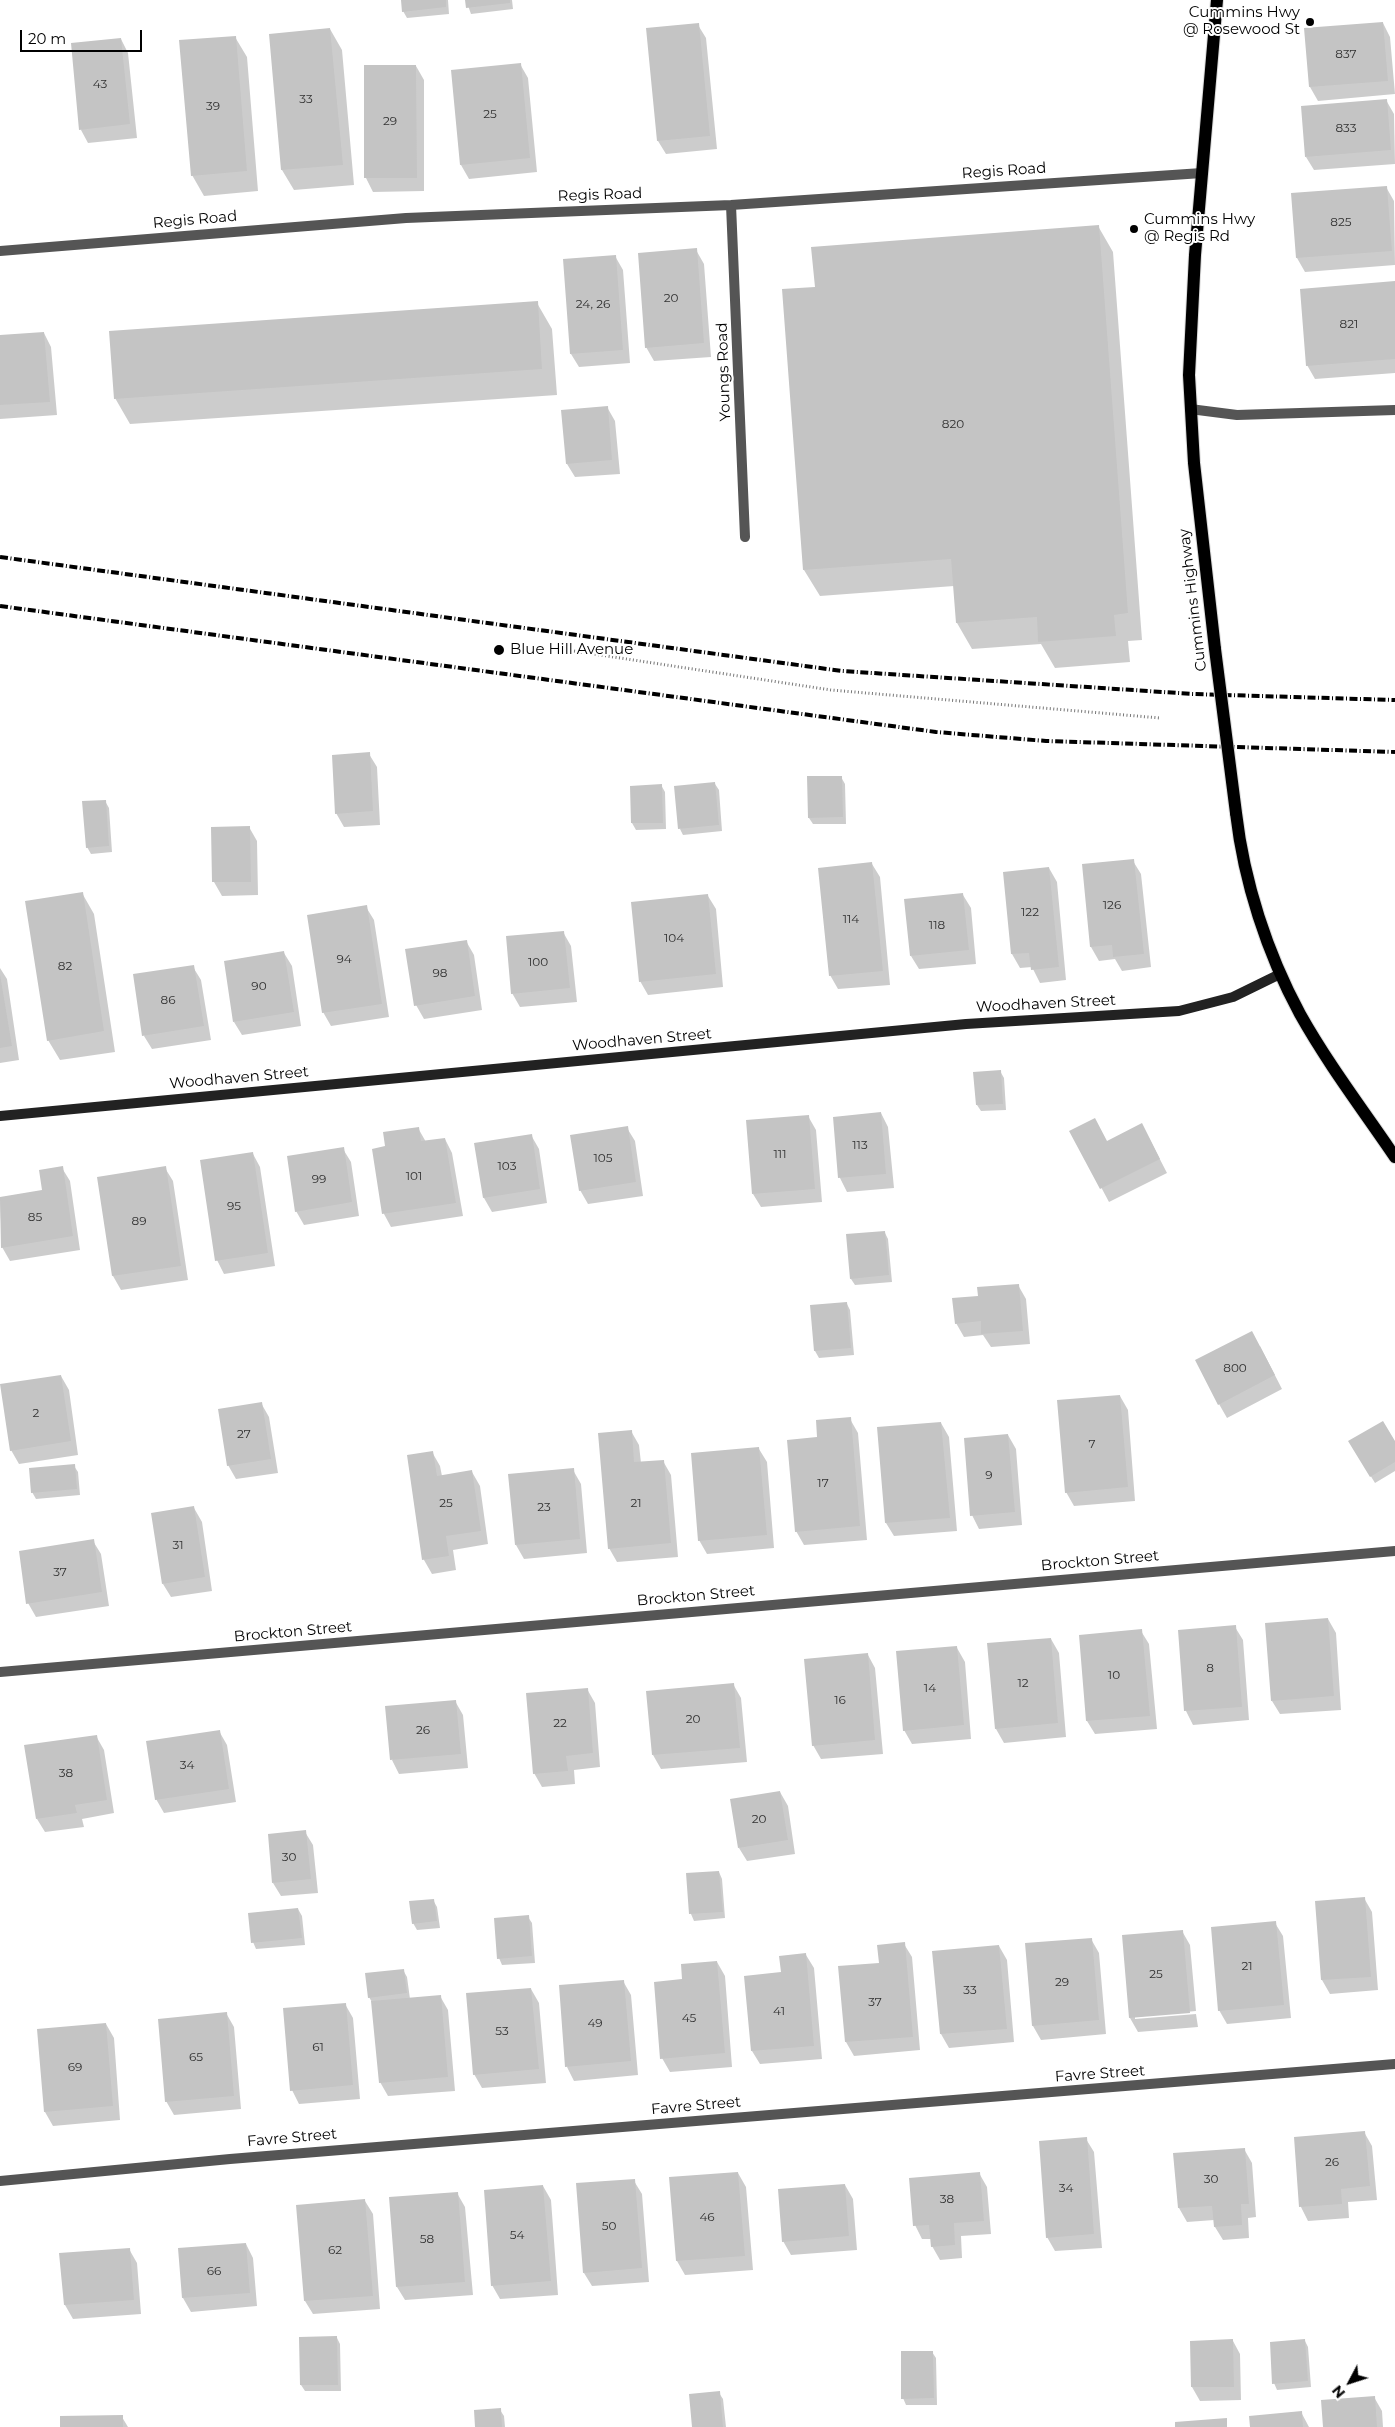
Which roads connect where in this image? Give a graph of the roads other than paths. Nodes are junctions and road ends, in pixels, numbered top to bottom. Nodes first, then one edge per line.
1 (1217, 0) edge
2 (1202, 173) junction
3 (731, 205) junction
4 (0, 251) edge
5 (1190, 409) junction
6 (1395, 410) edge
7 (745, 537) dead end
8 (1280, 974) junction
9 (0, 1116) edge
10 (1395, 1156) edge
11 (1395, 1551) edge
12 (0, 1672) edge
13 (1395, 2064) edge
14 (0, 2181) edge

1 - 2 main road, Cummins Highway
2 - 3 street, Regis Road
2 - 5 main road, Cummins Highway
3 - 4 street, Regis Road
3 - 7 street, Youngs Road
5 - 6 street
5 - 8 main road, Cummins Highway, bridge
8 - 9 street, Woodhaven Street
8 - 10 main road, Cummins Highway
11 - 12 street, Brockton Street
13 - 14 street, Favre Street

